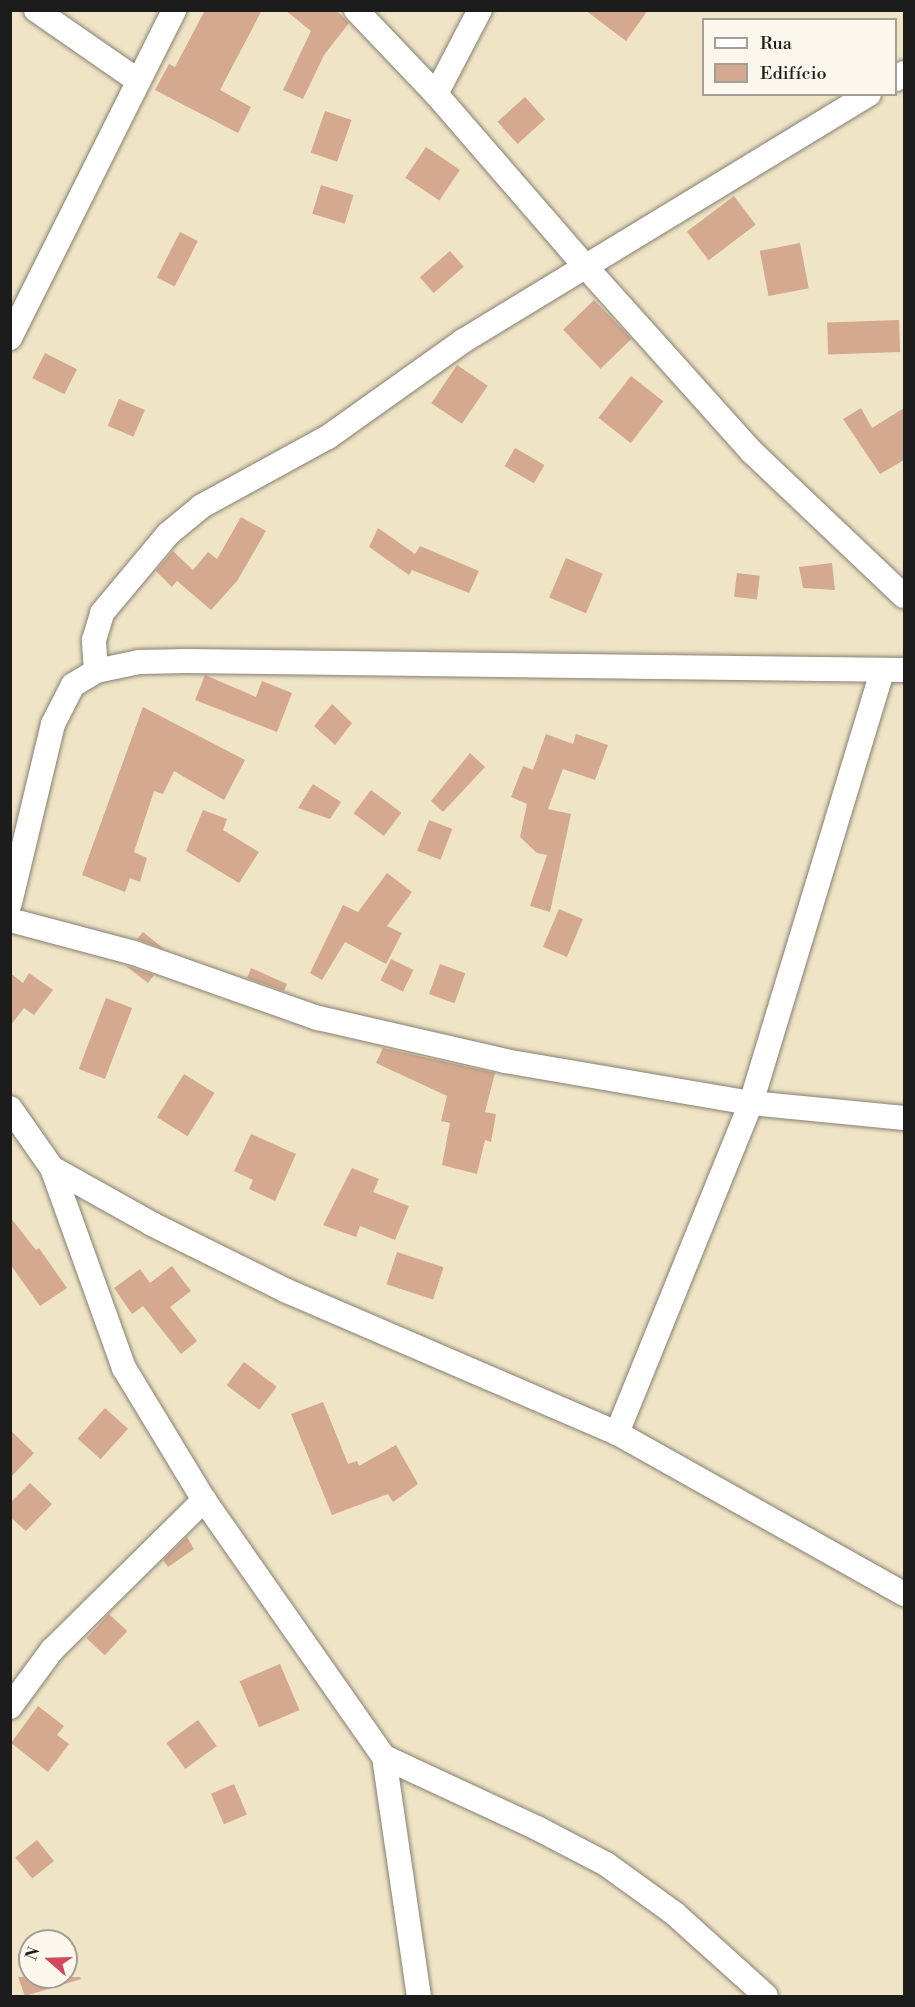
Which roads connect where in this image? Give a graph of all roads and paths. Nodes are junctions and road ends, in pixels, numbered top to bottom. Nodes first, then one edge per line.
1 (36, 10) edge
2 (174, 10) edge
3 (356, 10) edge
4 (480, 10) edge
5 (137, 80) junction
6 (436, 94) junction
7 (866, 96) edge
8 (585, 266) junction
9 (10, 338) edge
10 (904, 596) edge
11 (96, 671) junction
12 (893, 671) edge
13 (10, 903) edge
14 (10, 920) edge
15 (752, 1103) junction
16 (10, 1108) edge
17 (904, 1118) edge
18 (52, 1168) junction
19 (617, 1433) junction
20 (204, 1500) junction
21 (904, 1594) edge
22 (10, 1707) edge
23 (384, 1757) junction
24 (419, 1996) edge
25 (765, 1996) edge

1 - 5 street
2 - 5 street
3 - 6 street
4 - 6 street
5 - 9 street
6 - 8 street
7 - 8 street
8 - 10 street
8 - 11 street
11 - 12 street
11 - 13 street
12 - 15 street
14 - 15 street
15 - 17 street
15 - 19 street
16 - 18 street
18 - 19 street
18 - 20 street
19 - 21 street
20 - 22 street
20 - 23 street
23 - 24 street
23 - 25 street

